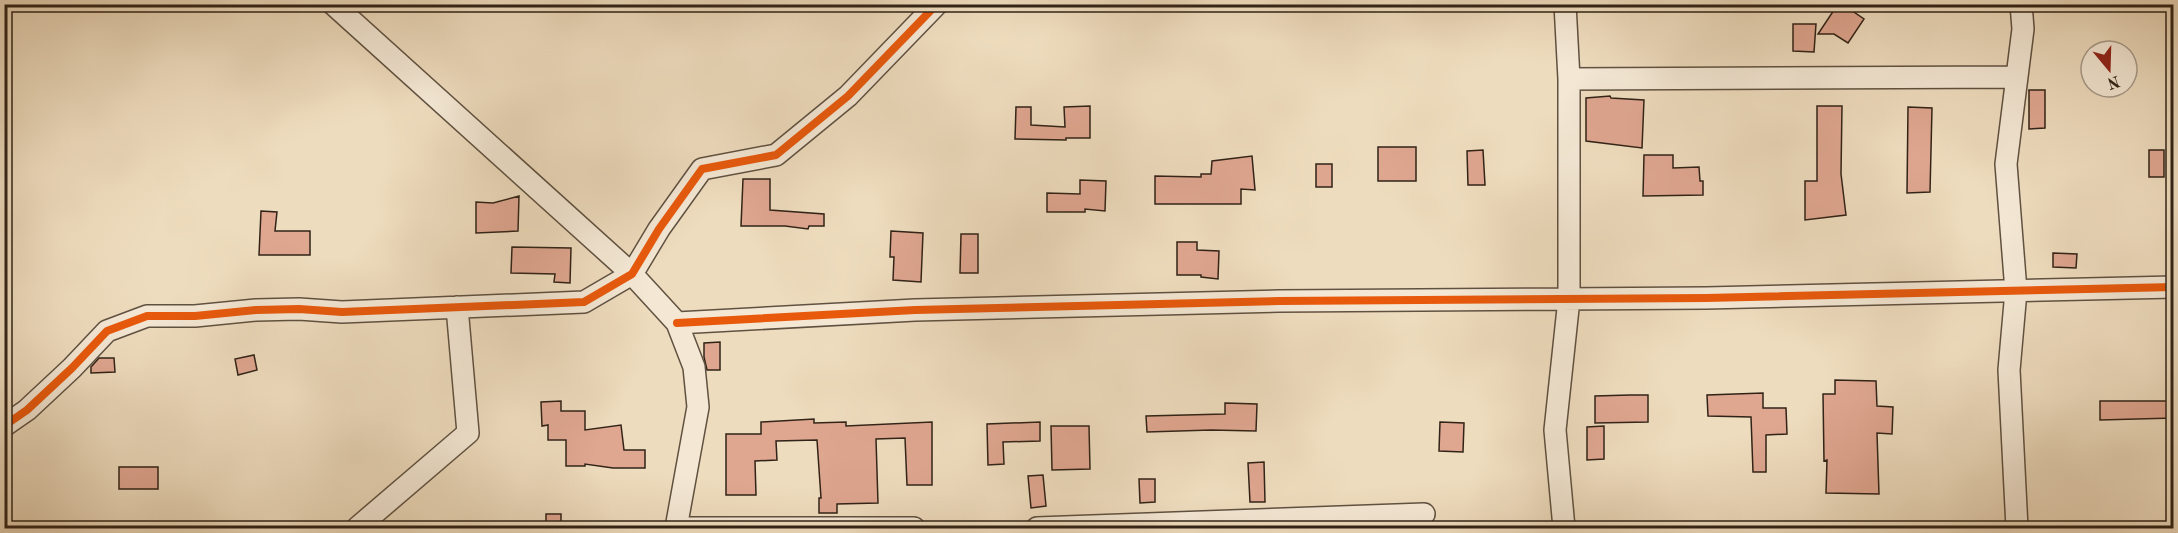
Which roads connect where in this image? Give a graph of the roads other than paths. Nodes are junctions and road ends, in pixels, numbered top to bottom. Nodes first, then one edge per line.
1 (333, 4) edge
2 (937, 4) edge
3 (1565, 4) edge
4 (2021, 4) edge
5 (2017, 77) junction
6 (1569, 79) junction
7 (632, 273) junction
8 (2174, 287) edge
9 (2016, 291) junction
10 (1569, 299) junction
11 (457, 307) junction
12 (677, 323) junction
13 (4, 426) edge
14 (1424, 514) dead end
15 (357, 528) edge
16 (914, 528) edge
17 (1037, 528) edge
18 (1564, 528) edge
19 (2017, 528) edge

1 - 7 street
2 - 7 street
3 - 6 street
4 - 5 street
5 - 6 street
5 - 9 street
6 - 10 street
7 - 11 street
7 - 12 street
8 - 9 street
9 - 10 street
9 - 19 street
10 - 12 street
10 - 18 street
11 - 13 street
11 - 15 street
12 - 16 street
14 - 17 street

